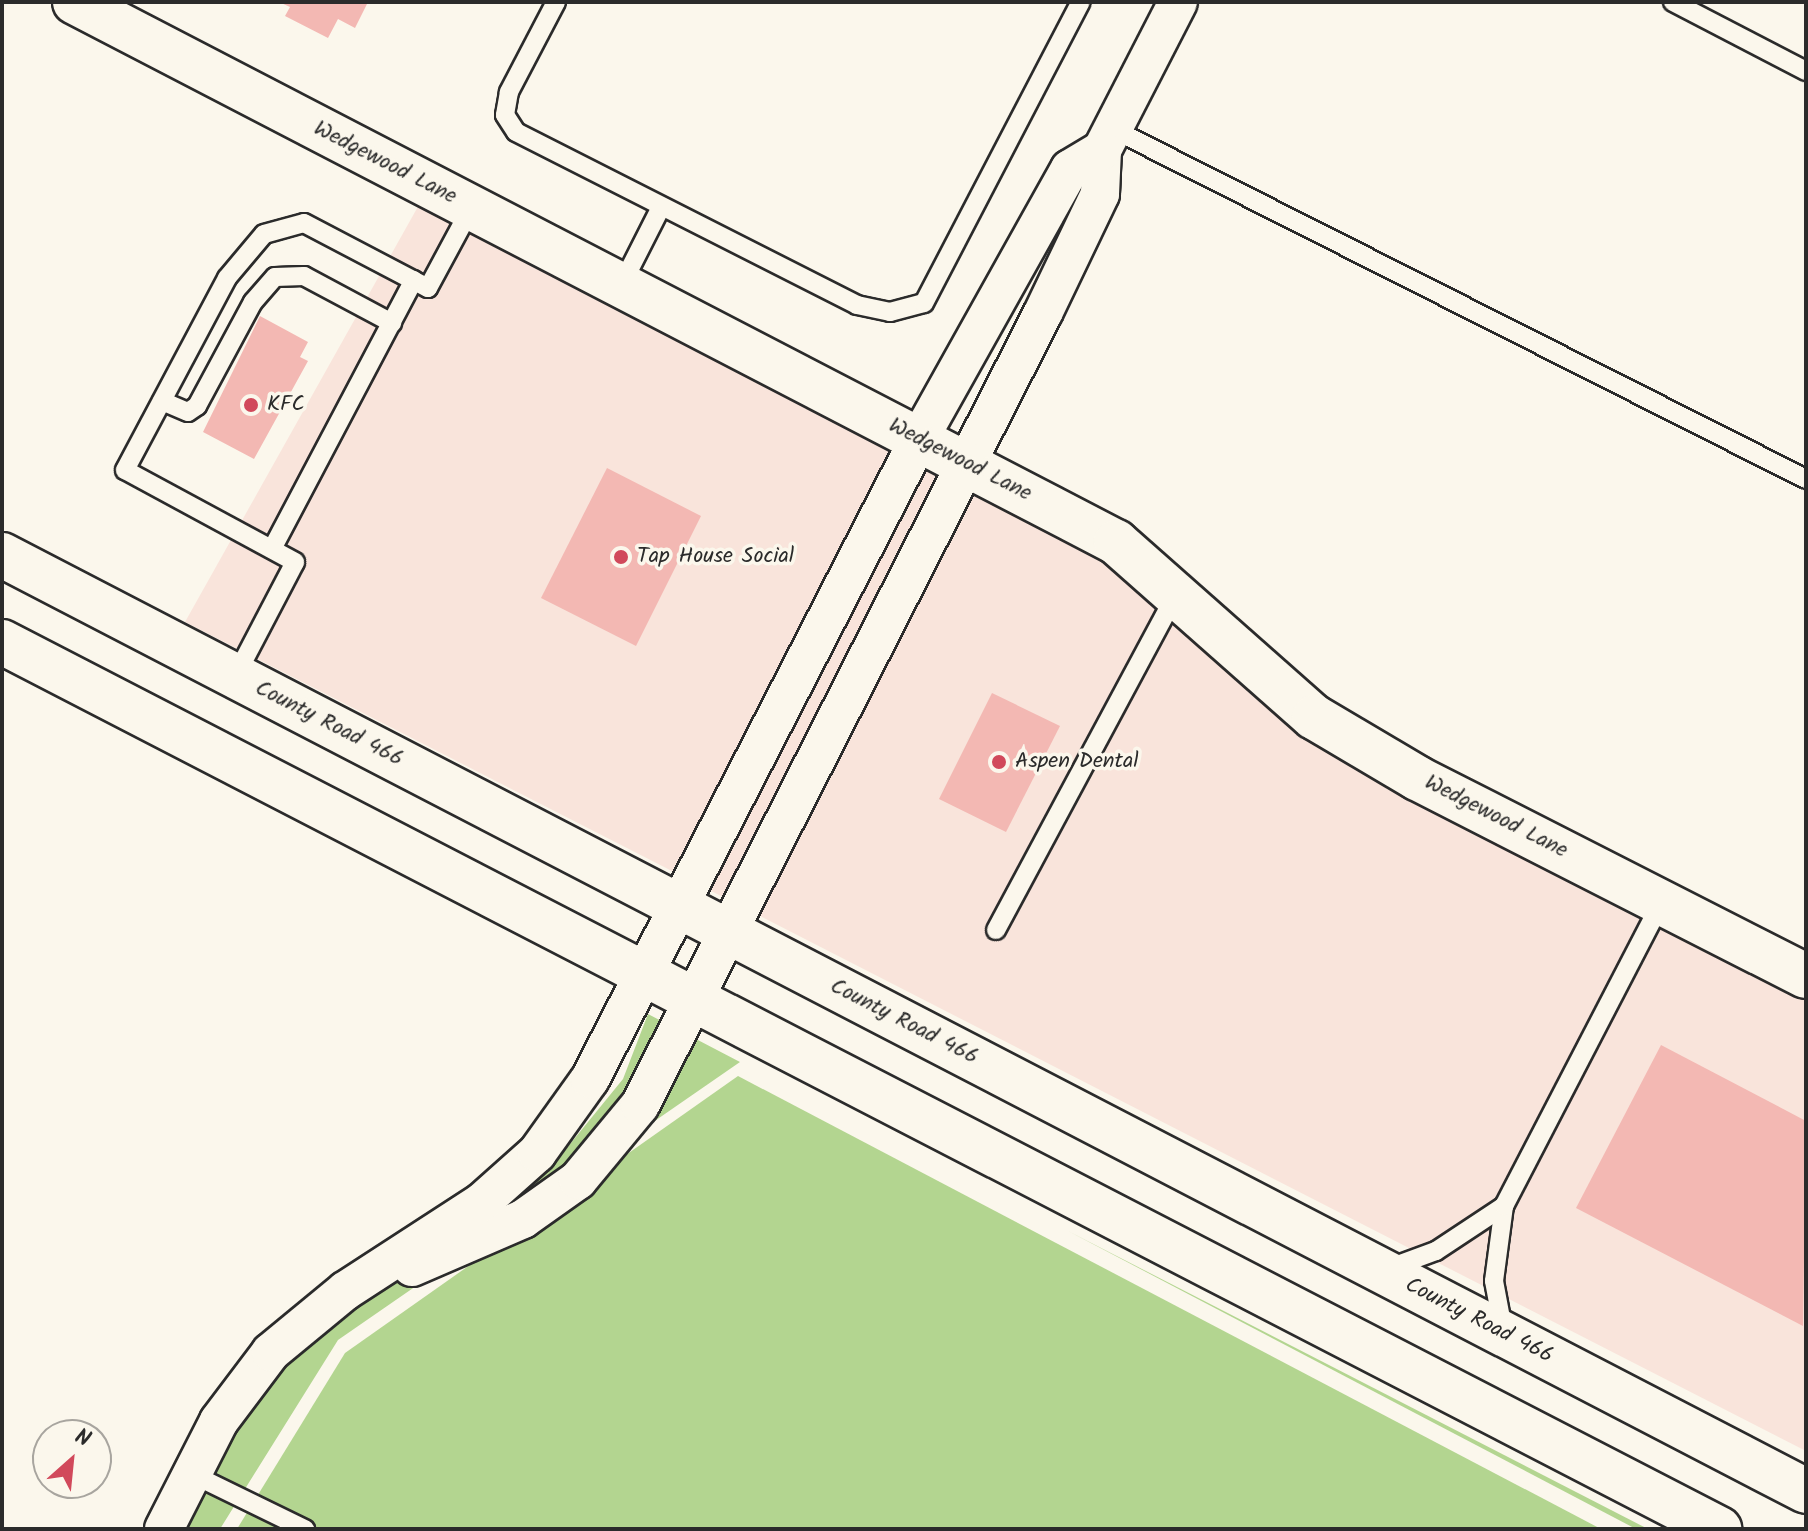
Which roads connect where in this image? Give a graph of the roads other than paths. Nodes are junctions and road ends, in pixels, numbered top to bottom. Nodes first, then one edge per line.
1 (75, 2) edge
2 (556, 2) edge
3 (1081, 2) edge
4 (1673, 2) edge
5 (1168, 5) edge
6 (1806, 71) edge
7 (1108, 140) junction
8 (661, 207) junction
9 (471, 208) junction
10 (414, 280) junction
11 (621, 286) junction
12 (392, 323) junction
13 (162, 401) junction
14 (919, 439) junction
15 (966, 463) junction
16 (1806, 479) edge
17 (272, 549) junction
18 (2, 555) edge
19 (1176, 594) junction
20 (2, 642) edge
21 (236, 675) junction
22 (1662, 901) junction
23 (679, 906) junction
24 (996, 930) dead end
25 (729, 932) junction
26 (646, 969) junction
27 (1806, 976) edge
28 (696, 995) junction
29 (1504, 1206) junction
30 (1383, 1270) junction
31 (345, 1291) junction
32 (1504, 1333) junction
33 (192, 1474) junction
34 (1806, 1491) edge
35 (164, 1529) edge
36 (305, 1529) edge
37 (1719, 1529) edge

1 - 9 main road, Wedgewood Lane
2 - 8 lane
3 - 8 lane
4 - 6 lane
5 - 7 street
7 - 14 street
7 - 15 street
7 - 16 lane
8 - 11 lane
9 - 10 lane
9 - 11 main road, Wedgewood Lane
10 - 12 lane
10 - 13 lane
11 - 14 main road, Wedgewood Lane
12 - 13 lane
12 - 17 lane
13 - 17 lane
14 - 15 main road, Wedgewood Lane
14 - 23 street
15 - 19 main road, Wedgewood Lane
15 - 25 street
17 - 21 lane
18 - 21 main road, County Road 466
19 - 22 main road, Wedgewood Lane
19 - 24 lane
20 - 26 main road
21 - 23 main road, County Road 466
22 - 27 main road, Wedgewood Lane
22 - 29 lane
23 - 25 main road, County Road 466
23 - 26 street
25 - 28 street
25 - 30 main road, County Road 466
26 - 28 main road
26 - 31 street
28 - 31 street
28 - 37 main road
29 - 30 lane
29 - 32 lane
30 - 32 main road, County Road 466
31 - 33 street
32 - 34 main road, County Road 466
33 - 35 street
33 - 36 lane

